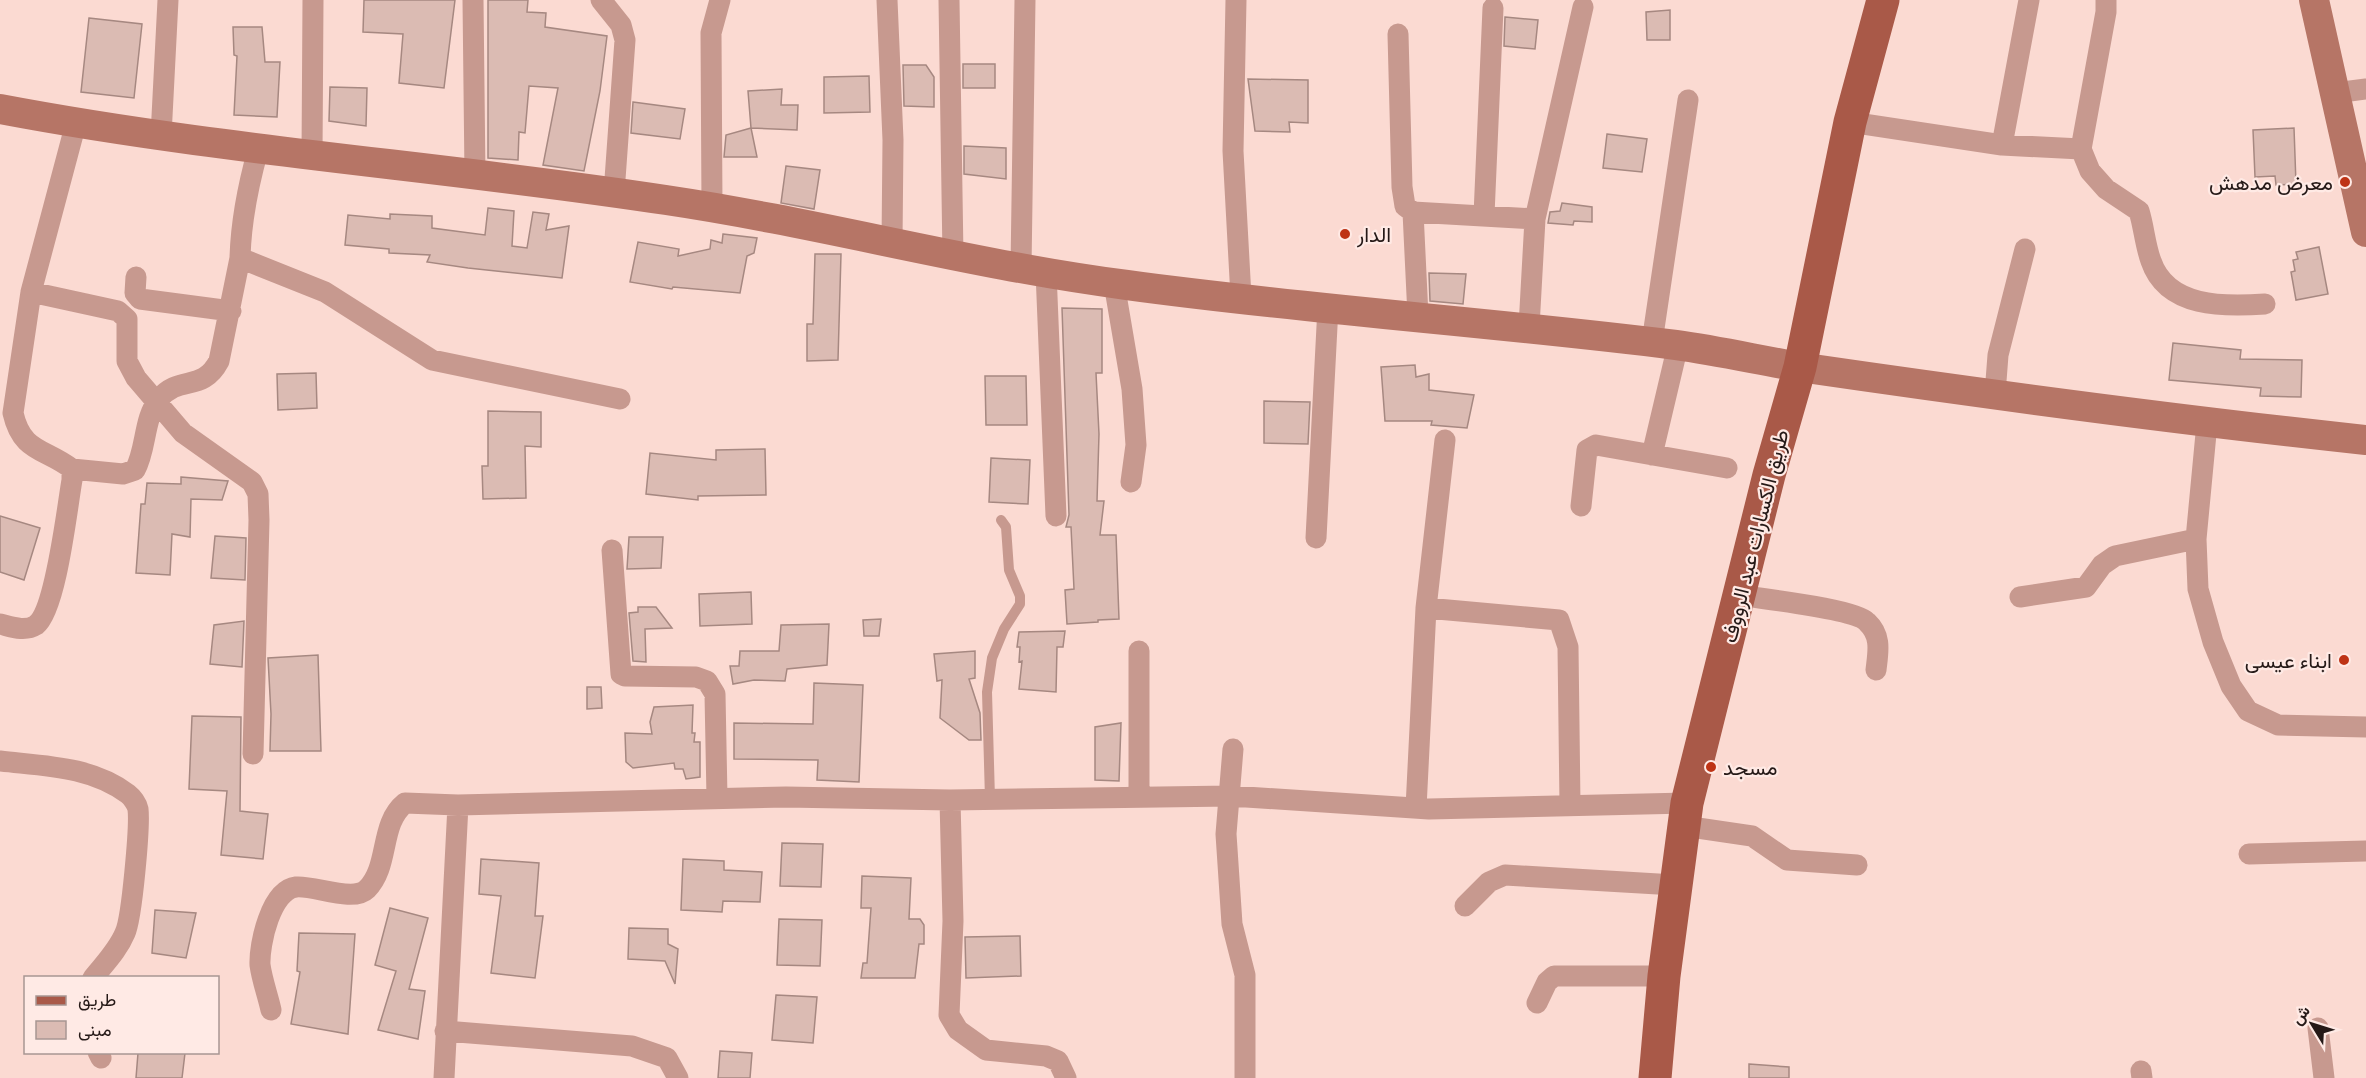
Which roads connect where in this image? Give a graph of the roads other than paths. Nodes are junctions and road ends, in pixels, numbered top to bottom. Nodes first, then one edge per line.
1 (168, 0) edge
2 (313, 0) edge
3 (473, 0) edge
4 (601, 0) edge
5 (720, 0) edge
6 (887, 0) edge
7 (949, 0) edge
8 (1025, 0) edge
9 (1236, 0) edge
10 (1883, 0) edge
11 (2029, 0) edge
12 (2106, 0) edge
13 (2314, 0) edge
14 (1583, 7) dead end
15 (1494, 9) dead end
16 (1398, 34) dead end
17 (2366, 89) edge
18 (2335, 93) junction
19 (1688, 100) dead end
20 (0, 109) edge
21 (1850, 122) junction
22 (76, 123) junction
23 (161, 136) junction
24 (2002, 145) junction
25 (2081, 149) junction
26 (258, 150) junction
27 (312, 156) junction
28 (475, 176) junction
29 (614, 193) junction
30 (712, 207) junction
31 (1413, 212) junction
32 (1484, 214) junction
33 (1535, 219) junction
34 (2366, 232) edge
35 (892, 242) junction
36 (2025, 249) dead end
37 (953, 256) junction
38 (240, 258) junction
39 (1033, 270) junction
40 (136, 277) dead end
41 (1114, 283) junction
42 (31, 292) junction
43 (1241, 297) junction
44 (2265, 304) dead end
45 (1328, 307) junction
46 (231, 311) junction
47 (1418, 316) junction
48 (1529, 327) junction
49 (1665, 344) junction
50 (1800, 367) junction
51 (1995, 394) junction
52 (620, 399) dead end
53 (157, 401) junction
54 (2207, 423) junction
55 (2366, 440) edge
56 (1445, 441) dead end
57 (1652, 455) junction
58 (1727, 468) dead end
59 (72, 469) junction
60 (1131, 482) dead end
61 (1581, 506) dead end
62 (1056, 516) dead end
63 (1001, 520) dead end
64 (1316, 538) dead end
65 (2196, 539) junction
66 (612, 550) dead end
67 (1739, 595) junction
68 (2020, 597) dead end
69 (1426, 608) junction
70 (0, 624) edge
71 (1139, 651) dead end
72 (1876, 670) dead end
73 (2366, 727) edge
74 (1233, 749) dead end
75 (253, 754) dead end
76 (0, 761) edge
77 (1231, 796) junction
78 (1139, 797) junction
79 (717, 798) junction
80 (990, 799) junction
81 (951, 800) junction
82 (458, 805) junction
83 (1570, 805) junction
84 (1416, 808) junction
85 (1685, 814) junction
86 (2366, 851) edge
87 (2249, 854) dead end
88 (1857, 865) dead end
89 (1675, 885) junction
90 (1465, 906) dead end
91 (95, 976) edge
92 (1664, 976) junction
93 (1537, 1003) dead end
94 (271, 1010) dead end
95 (2318, 1028) dead end
96 (445, 1031) junction
97 (444, 1078) edge
98 (678, 1078) edge
99 (1066, 1078) edge
100 (1245, 1078) edge
101 (1655, 1078) edge
102 (2324, 1078) edge

1 - 23 street
2 - 27 street
3 - 28 street
4 - 29 street
5 - 30 street
6 - 35 street
7 - 37 street
8 - 39 street
9 - 43 street
10 - 21 main road, طريق الكسارات عبد الرووف
11 - 24 street
12 - 25 street
13 - 18 street
14 - 33 street
15 - 32 street
16 - 31 street
17 - 18 street
18 - 34 street
19 - 49 street
20 - 22 street
21 - 24 street
21 - 50 main road, طريق الكسارات عبد الرووف
22 - 23 street
22 - 42 street
23 - 26 street
24 - 25 street
25 - 44 street
26 - 27 street
26 - 38 street
27 - 28 street
28 - 29 street
29 - 30 street
30 - 35 street
31 - 32 street
31 - 47 street
32 - 33 street
33 - 48 street
35 - 37 street
36 - 51 street
37 - 39 street
38 - 46 street
38 - 52 street
39 - 41 street
39 - 62 street
40 - 46 street
41 - 43 street
41 - 60 street
42 - 53 street
42 - 59 street
43 - 45 street
45 - 47 street
45 - 64 street
46 - 53 street
47 - 48 street
48 - 49 street
49 - 50 street
49 - 57 street
50 - 51 street
50 - 67 main road, طريق الكسارات عبد الرووف
51 - 54 street
53 - 59 street
53 - 75 street
54 - 55 street
54 - 65 street
56 - 69 street
57 - 58 street
57 - 61 street
59 - 70 street
63 - 80 lane
65 - 68 street
65 - 73 street
66 - 79 street
67 - 72 street
67 - 85 main road, طريق الكسارات عبد الرووف
69 - 83 street
69 - 84 street
71 - 78 street
74 - 77 street
76 - 91 street
77 - 78 street
77 - 84 street
77 - 100 street
78 - 80 street
79 - 81 street
79 - 82 street
80 - 81 street
81 - 99 street
82 - 94 street
82 - 96 street
83 - 84 street
83 - 85 street
85 - 88 street
85 - 89 main road, طريق الكسارات عبد الرووف
86 - 87 street
89 - 90 street
89 - 92 main road, طريق الكسارات عبد الرووف
92 - 93 street
92 - 101 main road, طريق الكسارات عبد الرووف
95 - 102 street
96 - 97 street
96 - 98 street

